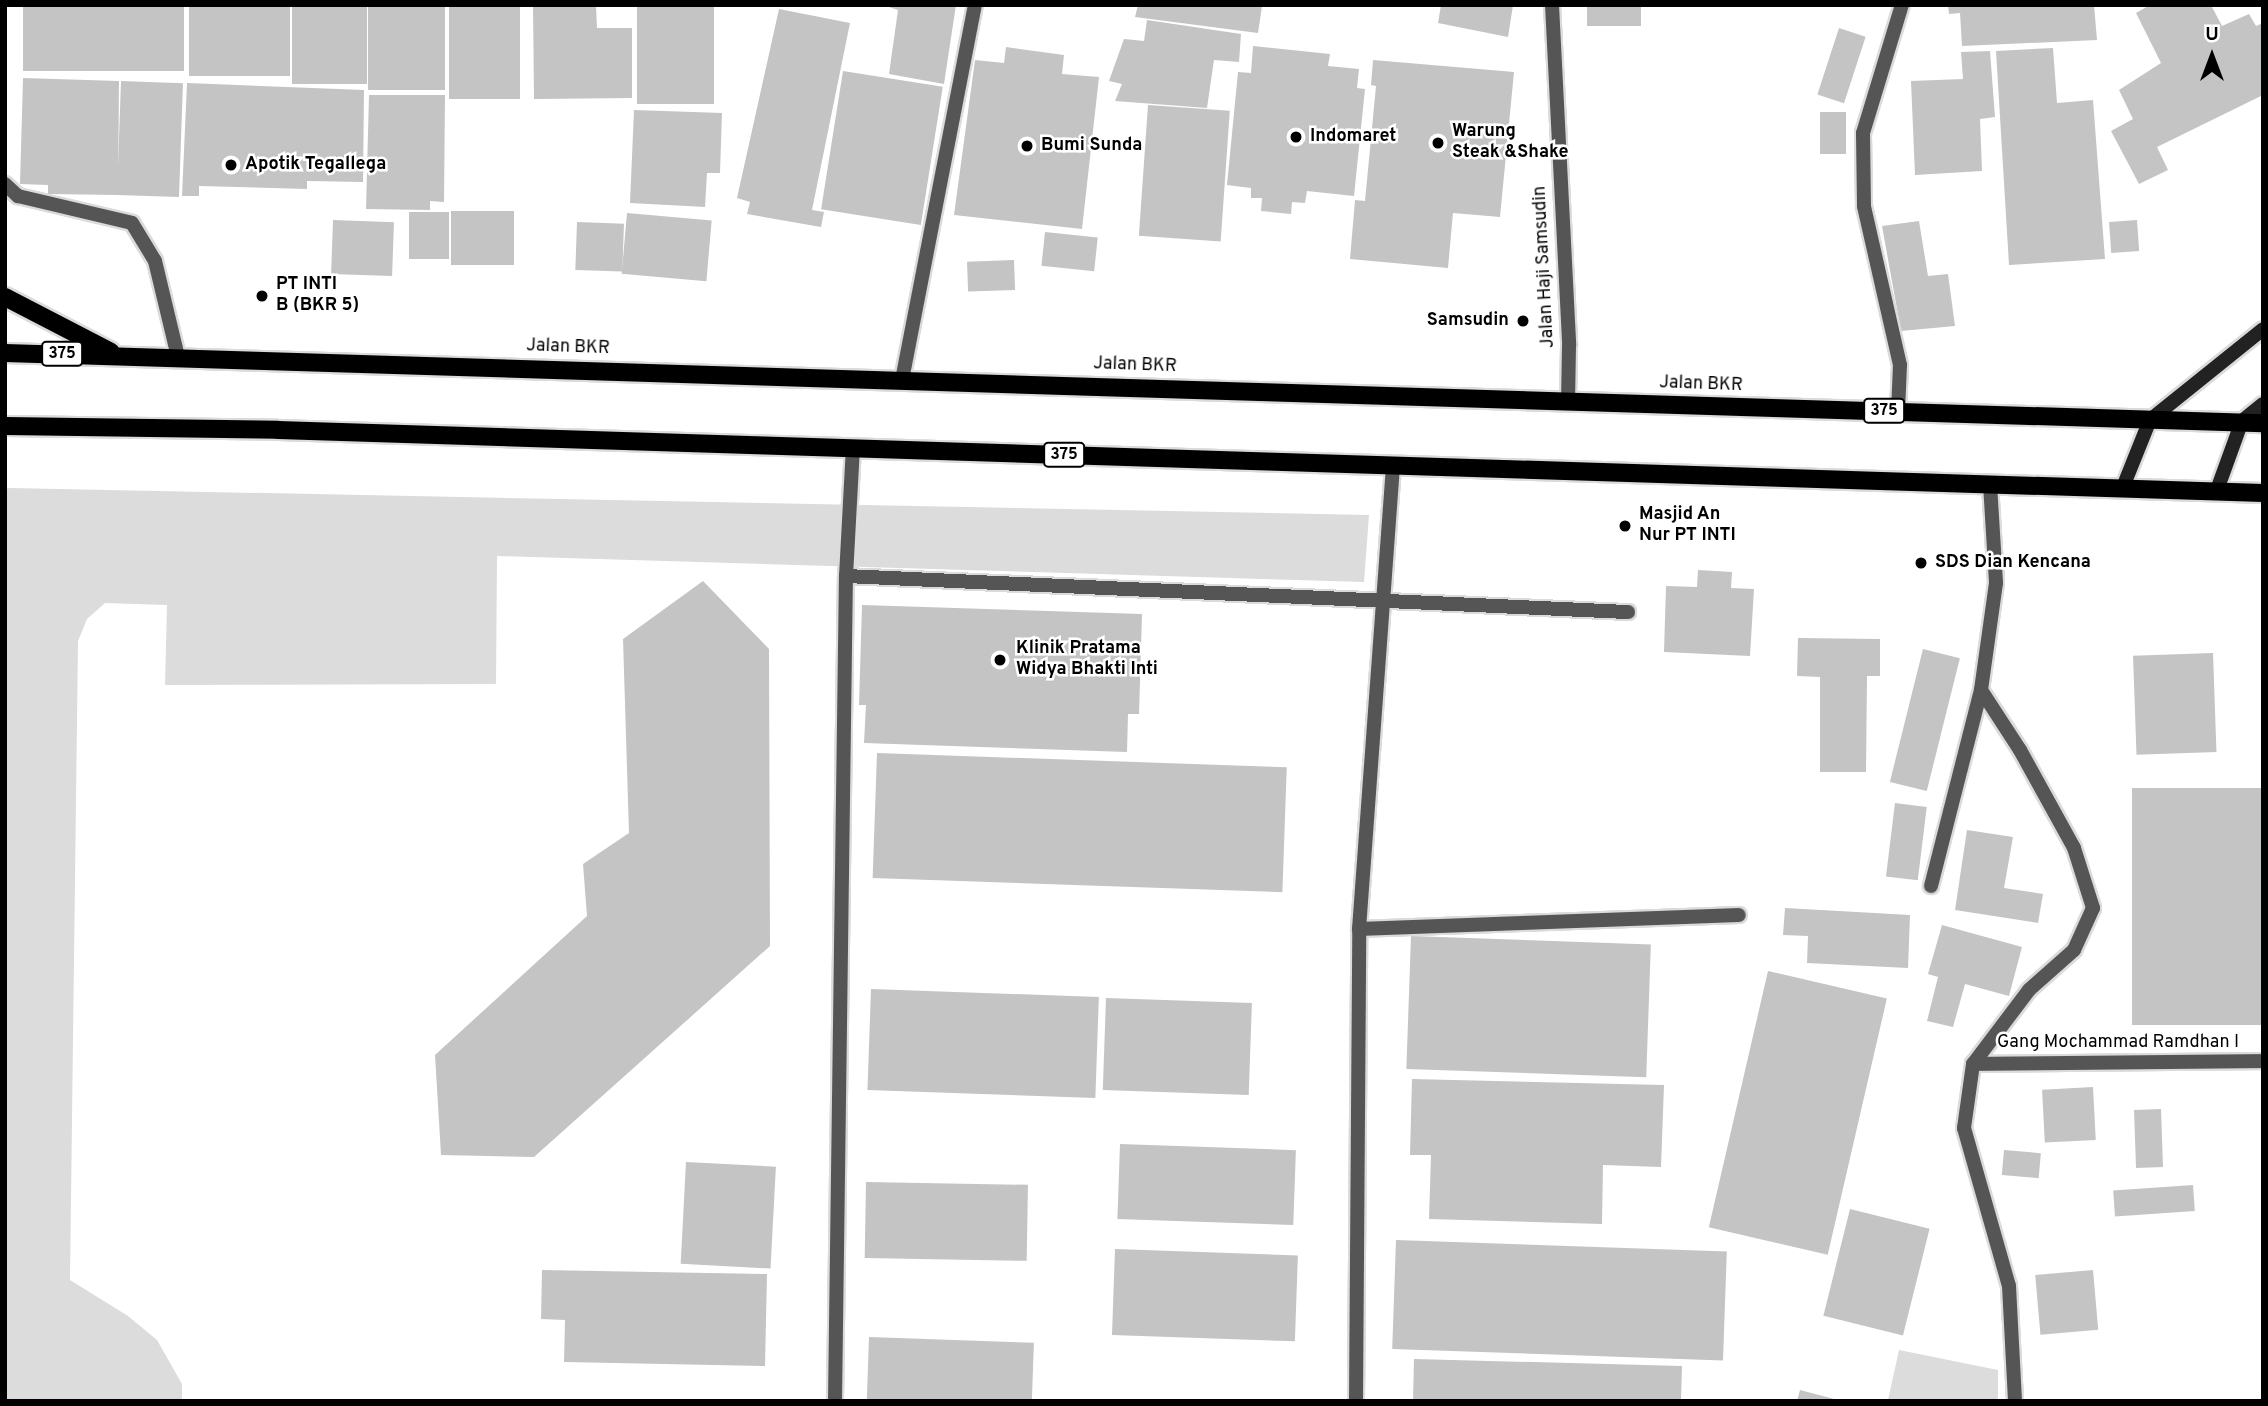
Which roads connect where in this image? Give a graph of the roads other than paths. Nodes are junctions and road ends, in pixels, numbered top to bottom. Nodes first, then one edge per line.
1 (975, 5) edge
2 (1552, 5) edge
3 (1902, 5) edge
4 (5, 184) edge
5 (5, 297) edge
6 (2263, 329) edge
7 (5, 353) edge
8 (119, 355) junction
9 (178, 357) junction
10 (902, 380) junction
11 (1568, 402) junction
12 (2263, 404) edge
13 (1898, 412) junction
14 (2150, 420) junction
15 (2242, 421) junction
16 (2263, 423) edge
17 (5, 426) edge
18 (853, 449) junction
19 (1393, 466) junction
20 (1990, 484) junction
21 (2123, 487) junction
22 (2217, 490) junction
23 (2263, 492) edge
24 (846, 576) junction
25 (1384, 599) junction
26 (1628, 612) dead end
27 (1981, 690) junction
28 (1931, 886) dead end
29 (1739, 915) dead end
30 (1359, 929) junction
31 (2263, 1061) edge
32 (1973, 1064) junction
33 (835, 1401) edge
34 (1356, 1401) edge
35 (2015, 1401) edge

1 - 10 street
2 - 11 street, Jalan Haji Samsudin
3 - 13 street
4 - 9 street
5 - 8 main road
6 - 14 main road
7 - 8 main road, Jalan BKR / 375
8 - 9 main road, Jalan BKR / 375
9 - 10 main road, Jalan BKR / 375
10 - 11 main road, Jalan BKR / 375
11 - 13 main road, Jalan BKR / 375
12 - 15 main road
13 - 14 main road, Jalan BKR / 375
14 - 15 main road, Jalan BKR / 375
14 - 21 main road
15 - 16 main road, Jalan BKR / 375
15 - 22 main road
17 - 18 main road, 375
18 - 19 main road, 375
18 - 24 street
19 - 20 main road, 375
19 - 25 street
20 - 21 main road, 375
20 - 27 street
21 - 22 main road, 375
22 - 23 main road, 375
24 - 25 street
24 - 33 street
25 - 26 street
25 - 30 street
27 - 28 street
27 - 32 street
29 - 30 street
30 - 34 street
31 - 32 street, Gang Mochammad Ramdhan I
32 - 35 street

